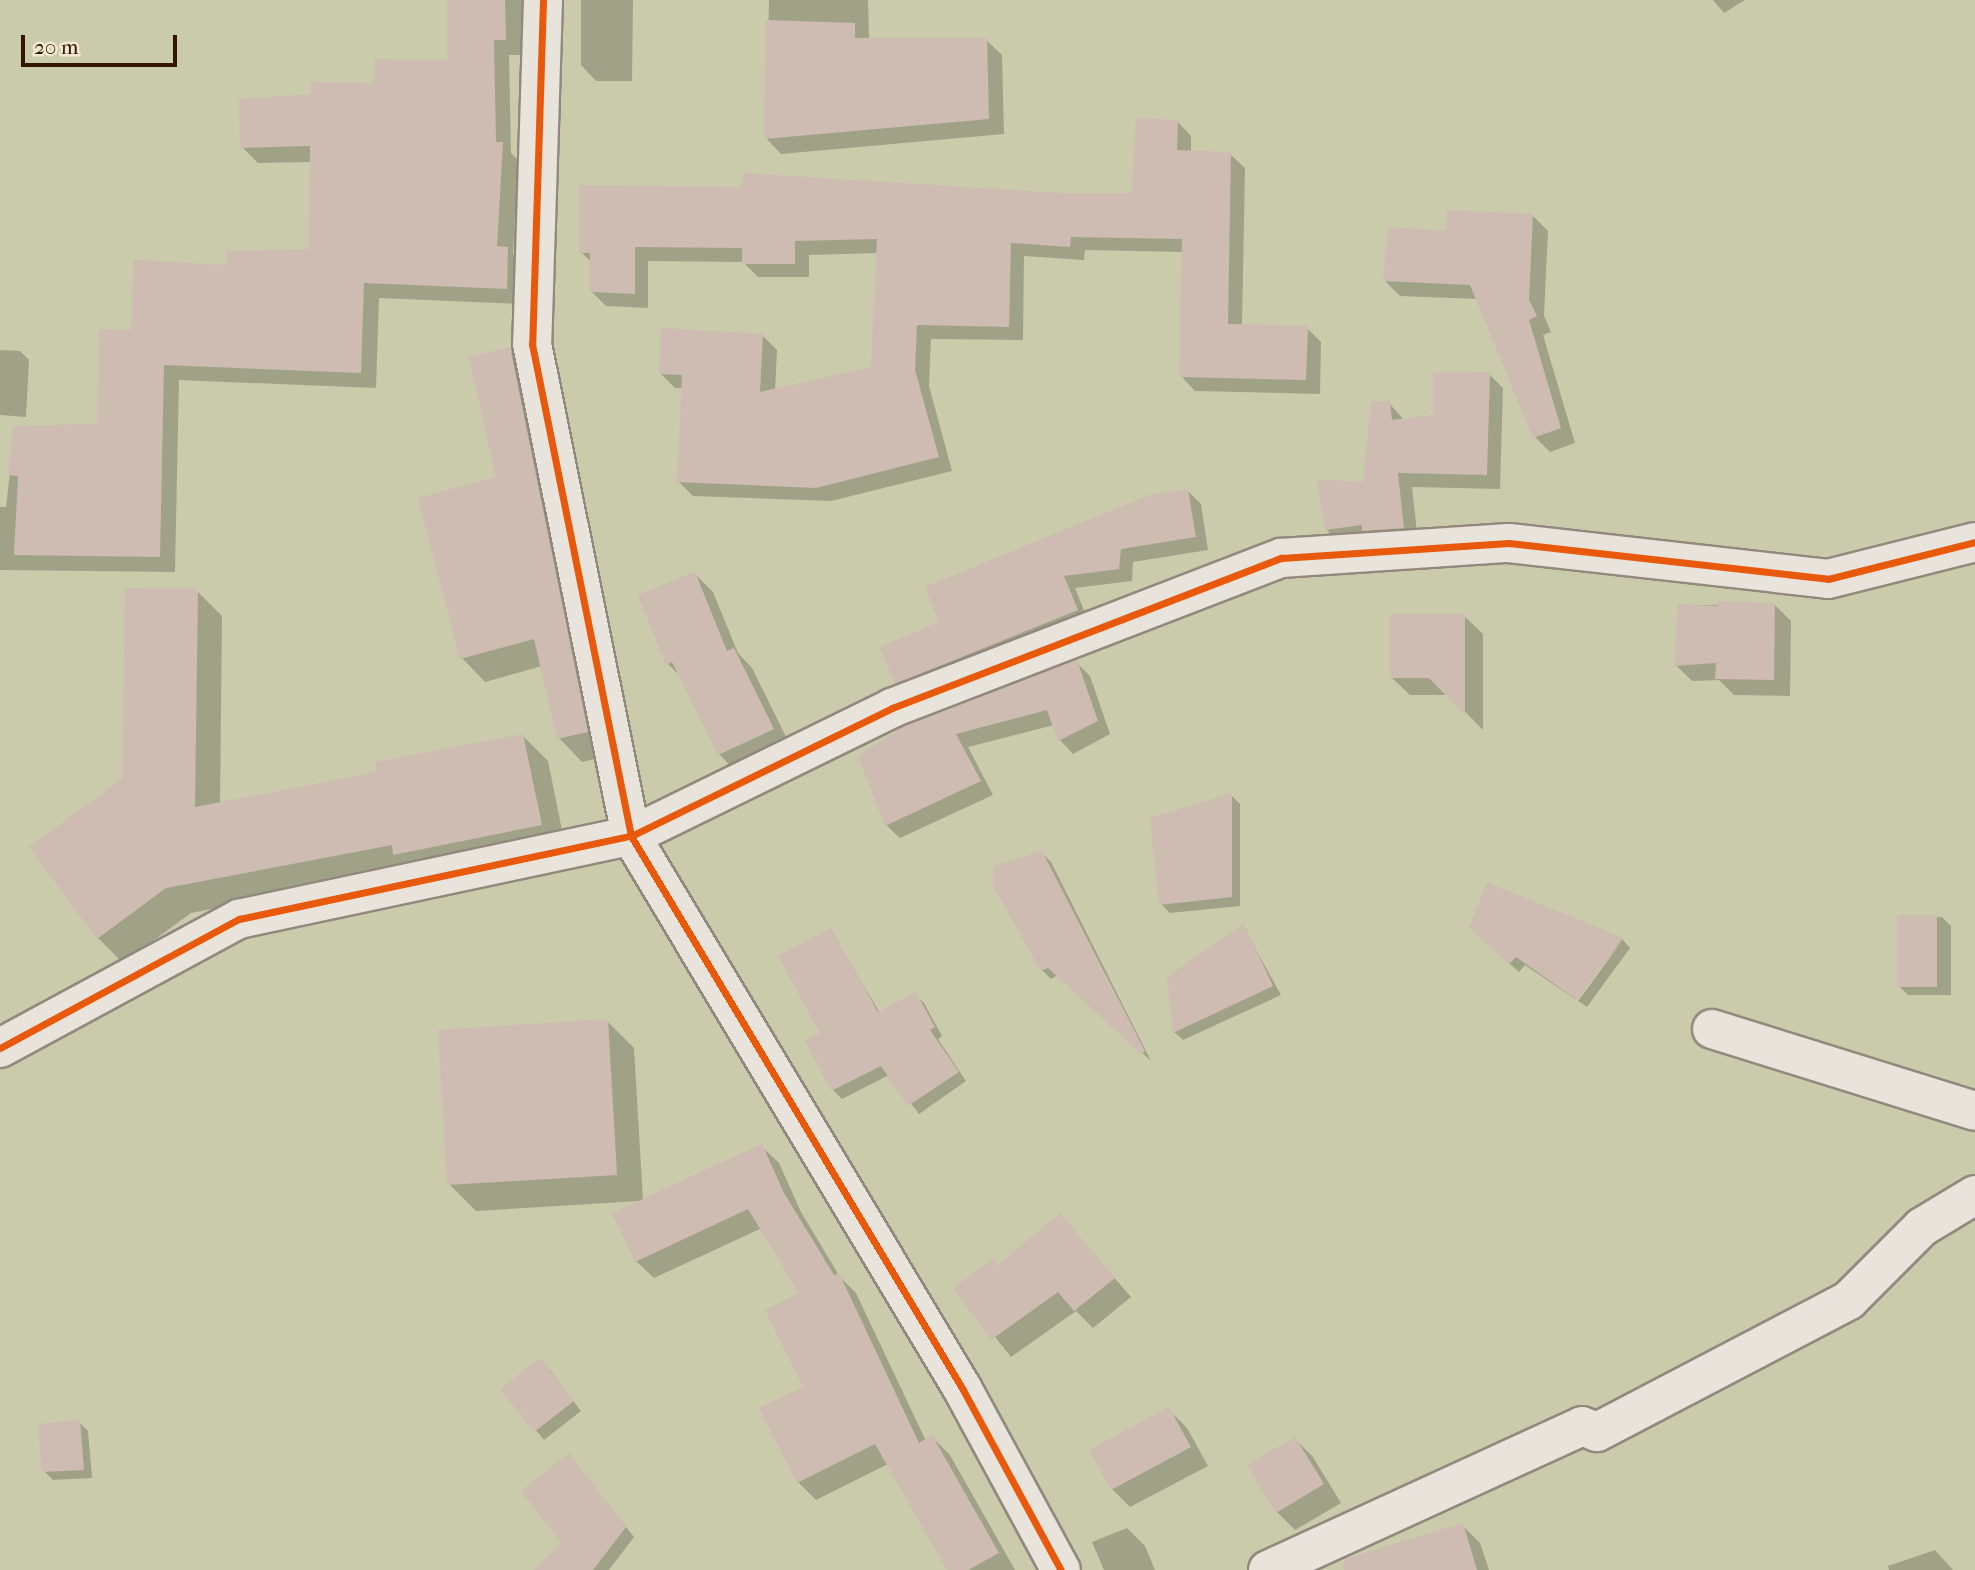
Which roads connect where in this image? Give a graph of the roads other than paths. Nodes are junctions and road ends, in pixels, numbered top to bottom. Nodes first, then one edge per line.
1 (543, 0) edge
2 (1975, 542) edge
3 (631, 836) junction
4 (1712, 1029) dead end
5 (0, 1048) edge
6 (1975, 1111) edge
7 (1975, 1195) edge
8 (1061, 1570) edge
9 (1268, 1570) edge

1 - 3 street
2 - 3 street
3 - 5 street
3 - 8 street
4 - 6 street
7 - 9 street

